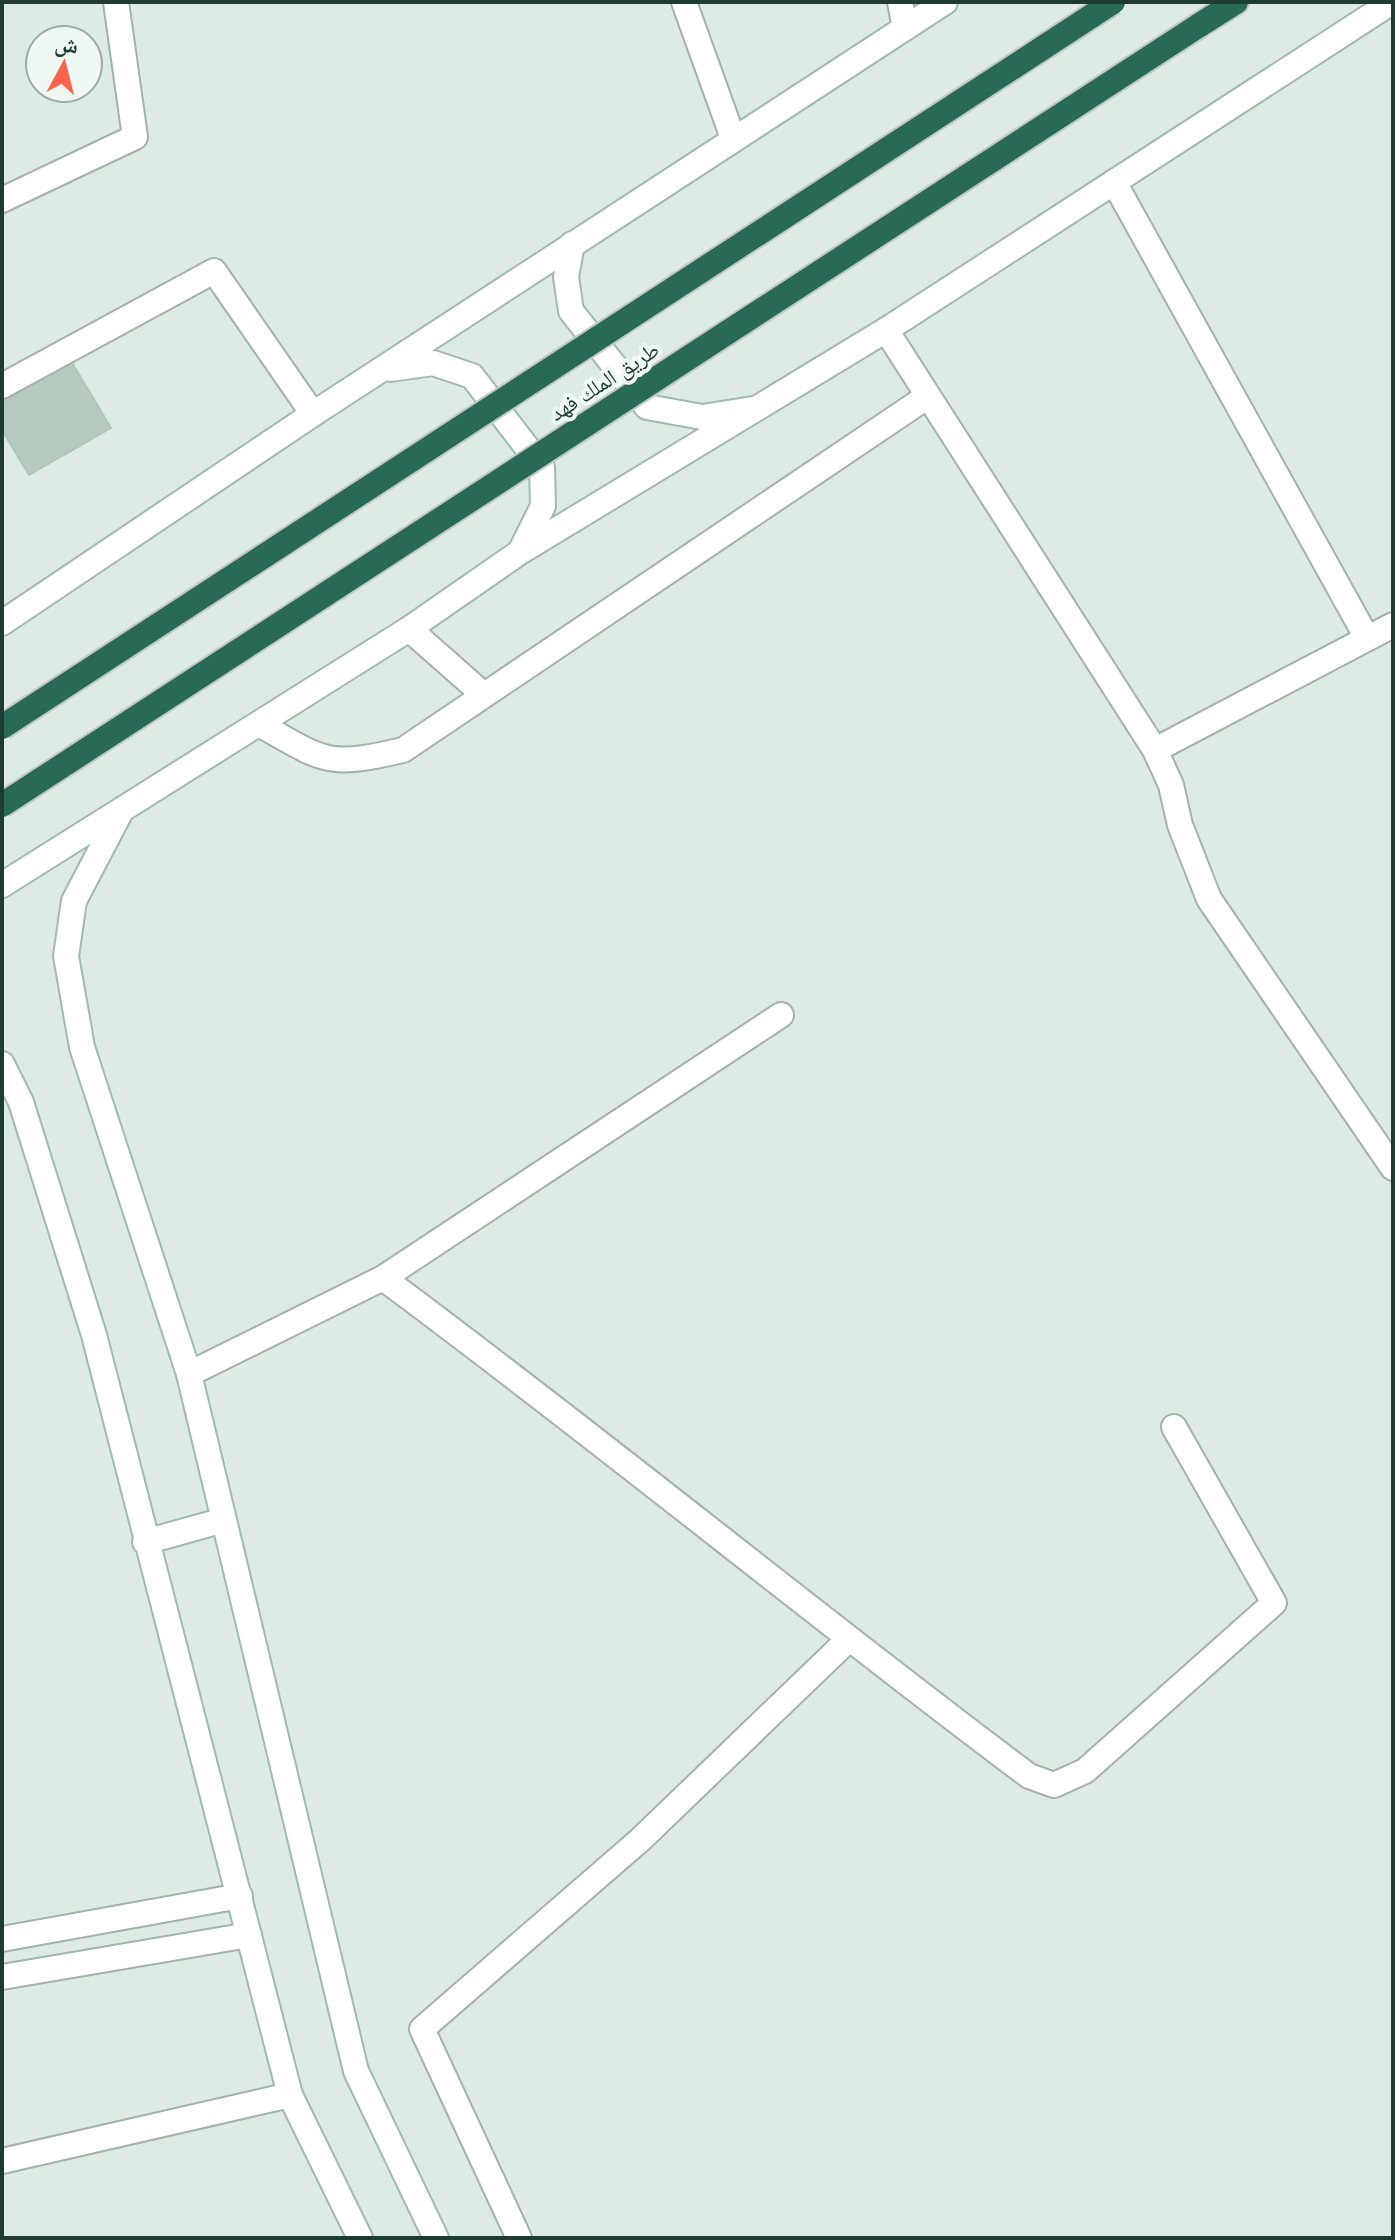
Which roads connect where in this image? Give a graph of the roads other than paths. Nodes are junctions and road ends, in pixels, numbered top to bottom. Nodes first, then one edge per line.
1 (116, 2) edge
2 (684, 2) edge
3 (900, 2) edge
4 (945, 2) edge
5 (1113, 2) edge
6 (1236, 2) edge
7 (1392, 2) edge
8 (905, 28) junction
9 (733, 138) junction
10 (1114, 182) junction
11 (2, 200) edge
12 (572, 244) junction
13 (886, 330) junction
14 (381, 370) junction
15 (2, 386) edge
16 (928, 396) junction
17 (763, 408) junction
18 (313, 414) junction
19 (520, 552) junction
20 (2, 623) edge
21 (1393, 625) edge
22 (409, 629) junction
23 (1367, 638) junction
24 (484, 695) junction
25 (259, 724) junction
26 (2, 727) edge
27 (1155, 750) junction
28 (2, 805) edge
29 (122, 810) junction
30 (2, 885) edge
31 (781, 1015) dead end
32 (2, 1064) edge
33 (1393, 1168) edge
34 (383, 1278) junction
35 (189, 1374) junction
36 (1174, 1427) dead end
37 (224, 1520) junction
38 (145, 1542) junction
39 (848, 1640) junction
40 (240, 1896) junction
41 (249, 1935) junction
42 (2, 1939) edge
43 (2, 1977) edge
44 (290, 2095) junction
45 (2, 2161) edge
46 (360, 2238) edge
47 (436, 2238) edge
48 (519, 2238) edge

1 - 11 street
2 - 9 street
3 - 8 street
4 - 8 street
5 - 26 highway, طريق الملك فهد, bridge
6 - 28 highway, طريق الملك فهد, bridge
7 - 10 street
8 - 9 street
9 - 12 street
10 - 13 street
10 - 23 street
12 - 14 street
12 - 17 street
13 - 16 street
13 - 17 street
14 - 18 street
14 - 19 street
15 - 18 street
16 - 24 street
16 - 27 street
17 - 19 street
18 - 20 street
19 - 22 street
21 - 23 street
22 - 24 street
22 - 25 street
23 - 27 street
24 - 25 street
25 - 29 street
27 - 33 street
29 - 30 street
29 - 35 street
31 - 34 street
32 - 38 street
34 - 35 street
34 - 39 street
35 - 37 street
36 - 39 street
37 - 38 street
37 - 47 street
38 - 40 street
39 - 48 street
40 - 41 street
40 - 42 street
41 - 43 street
41 - 44 street
44 - 45 street
44 - 46 street

